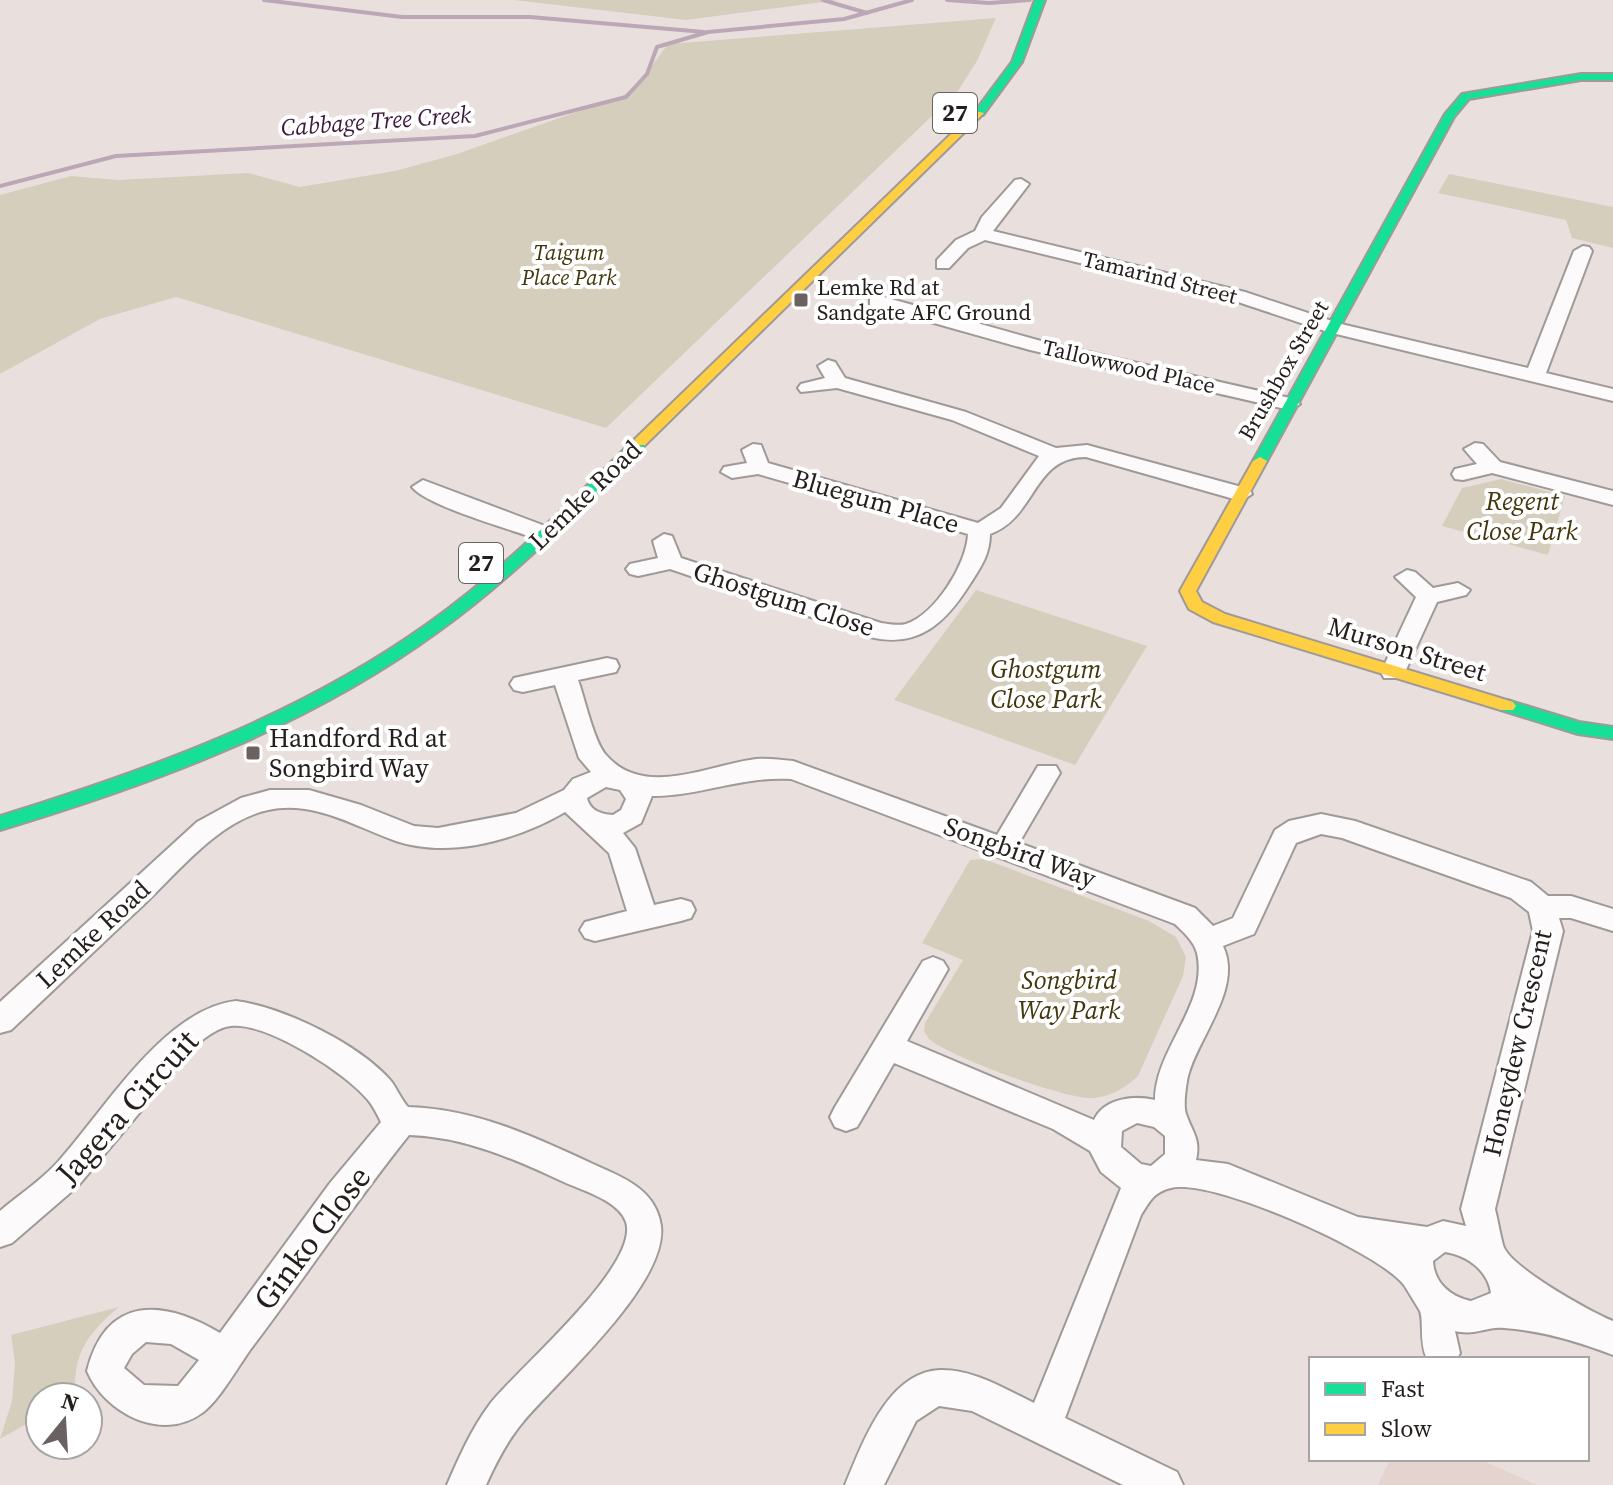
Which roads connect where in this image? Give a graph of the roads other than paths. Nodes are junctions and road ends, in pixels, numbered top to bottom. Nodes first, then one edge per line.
1 (1025, 0) edge
2 (1031, 13) edge
3 (1613, 77) edge
4 (1021, 184) dead end
5 (983, 234) junction
6 (1583, 251) dead end
7 (943, 264) dead end
8 (862, 316) dead end
9 (1335, 328) junction
10 (1535, 376) junction
11 (808, 388) dead end
12 (1613, 395) edge
13 (1290, 404) junction
14 (1475, 449) dead end
15 (1053, 454) junction
16 (594, 460) dead end
17 (1492, 467) junction
18 (732, 472) dead end
19 (1463, 474) dead end
20 (423, 487) dead end
21 (1241, 494) junction
22 (1613, 498) edge
23 (543, 507) dead end
24 (979, 530) junction
25 (517, 531) junction
26 (545, 534) junction
27 (638, 569) dead end
28 (1407, 577) dead end
29 (1458, 590) dead end
30 (1428, 596) junction
31 (1191, 601) joint
32 (607, 666) dead end
33 (1393, 672) junction
34 (564, 675) junction
35 (523, 684) dead end
36 (1613, 733) edge
37 (1047, 773) dead end
38 (605, 796) junction
39 (269, 801) joint
40 (0, 822) edge
41 (1004, 846) junction
42 (1542, 907) junction
43 (681, 910) dead end
44 (644, 919) junction
45 (1613, 920) edge
46 (595, 930) dead end
47 (1208, 940) junction
48 (933, 969) dead end
49 (0, 1021) edge
50 (887, 1047) junction
51 (846, 1117) dead end
52 (401, 1121) junction
53 (1106, 1132) junction
54 (1157, 1150) junction
55 (0, 1232) edge
56 (1445, 1250) junction
57 (1476, 1302) junction
58 (1613, 1338) edge
59 (224, 1355) dead end
60 (1442, 1356) edge
61 (1043, 1427) junction
62 (466, 1485) edge
63 (864, 1485) edge
64 (1164, 1485) edge

1 - 2 main road, Lemke Road / 27
2 - 16 main road, Lemke Road / 27
2 - 26 main road, Lemke Road / 27
3 - 9 main road, Brushbox Street
4 - 5 street
5 - 7 street
5 - 9 street, Tamarind Street
6 - 10 street
8 - 13 street, Tallowwood Place
9 - 10 street, Tamarind Street
9 - 13 main road, Brushbox Street
10 - 12 street, Tamarind Street
11 - 15 street
13 - 21 main road, Brushbox Street
14 - 17 street
15 - 21 street
15 - 24 street, Bluegum Place
17 - 19 street
17 - 22 street
18 - 24 street, Bluegum Place
20 - 25 street
21 - 31 main road, Brushbox Street
23 - 25 main road, Lemke Road / 27
24 - 27 street, Ghostgum Close
25 - 26 street
26 - 40 main road, Lemke Road / 27
28 - 30 street
29 - 30 street
30 - 33 street
31 - 33 main road, Murson Street
32 - 34 street
33 - 36 main road, Murson Street
34 - 35 street
34 - 38 street
37 - 41 street
38 - 39 street, Songbird Way
38 - 41 street, Songbird Way
38 - 44 street
39 - 49 street, Lemke Road
41 - 47 street, Songbird Way
42 - 45 street
42 - 47 street, Honeydew Crescent
42 - 56 street, Honeydew Crescent
43 - 44 street
44 - 46 street
47 - 54 street
48 - 50 street
50 - 51 street
50 - 53 street
52 - 55 street, Jagera Circuit
52 - 59 street, Ginko Close
52 - 62 street
53 - 54 street
53 - 54 street
54 - 56 street
54 - 61 street
56 - 57 street
56 - 57 street
57 - 58 street
57 - 60 street
61 - 63 street
61 - 64 street

